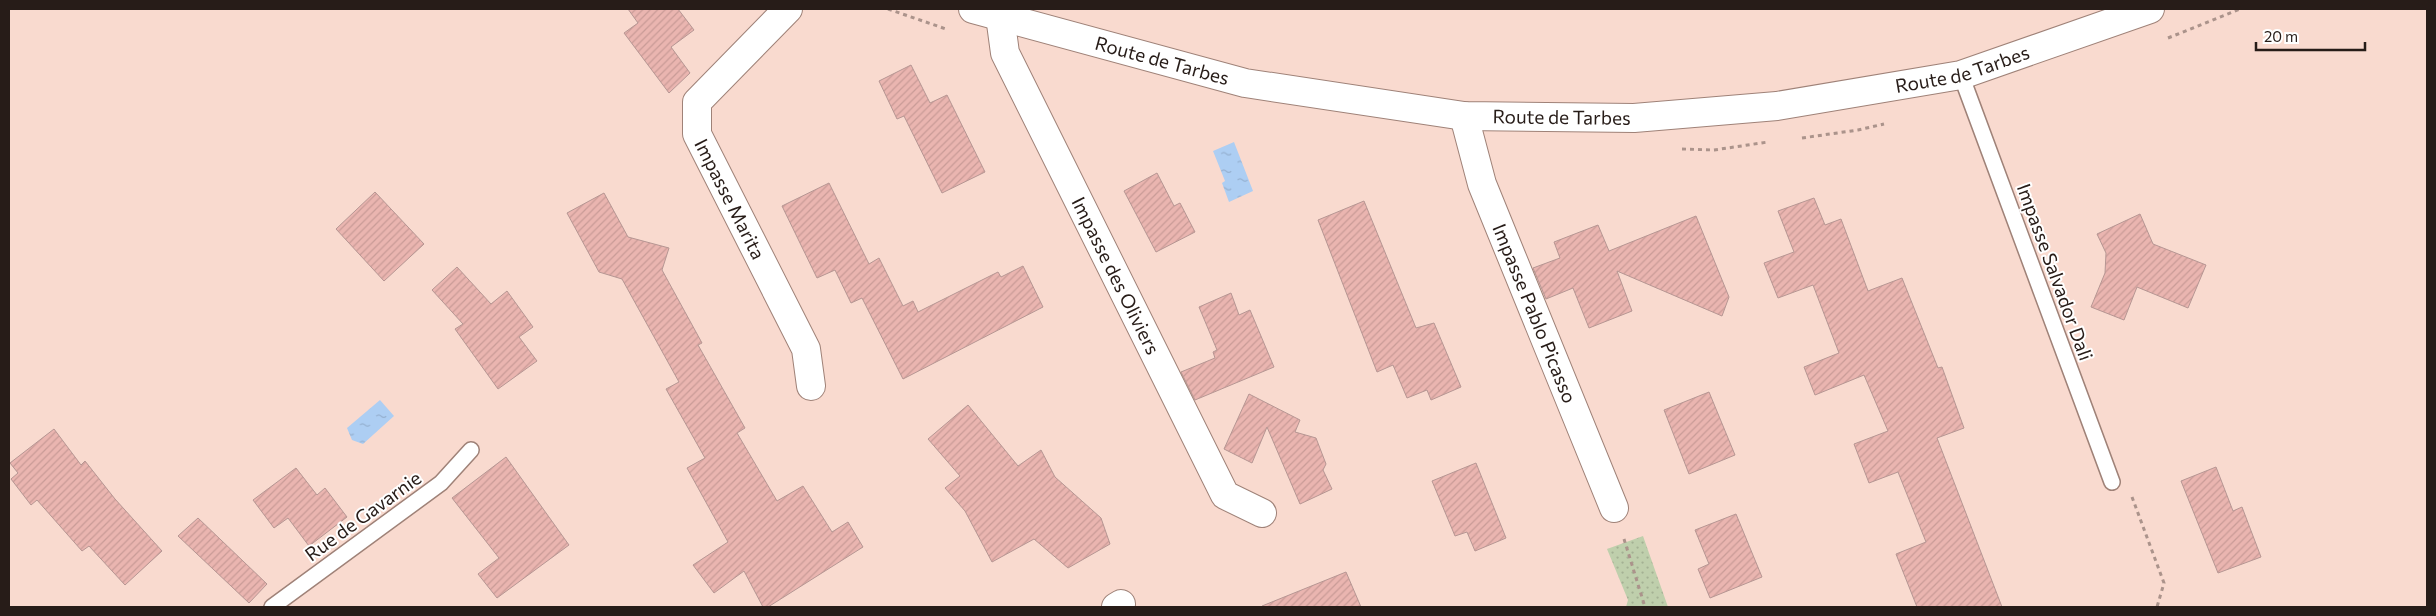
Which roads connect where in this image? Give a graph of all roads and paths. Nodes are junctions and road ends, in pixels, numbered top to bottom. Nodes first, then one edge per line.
1 (788, 9) edge
2 (973, 9) edge
3 (2150, 9) edge
4 (1000, 16) junction
5 (1961, 75) junction
6 (1464, 116) junction
7 (810, 386) dead end
8 (471, 450) dead end
9 (2112, 482) joint
10 (1614, 508) joint
11 (1262, 513) dead end
12 (272, 607) edge
13 (1645, 607) edge
14 (2157, 607) edge

1 - 7 street, Impasse Marita
2 - 4 street, Route de Tarbes
3 - 5 street, Route de Tarbes
4 - 6 street, Route de Tarbes
4 - 11 street, Impasse des Oliviers
5 - 6 street, Route de Tarbes
5 - 9 lane, Impasse Salvador Dali
6 - 10 street, Impasse Pablo Picasso
8 - 12 lane, Rue de Gavarnie
9 - 14 path
10 - 13 path

